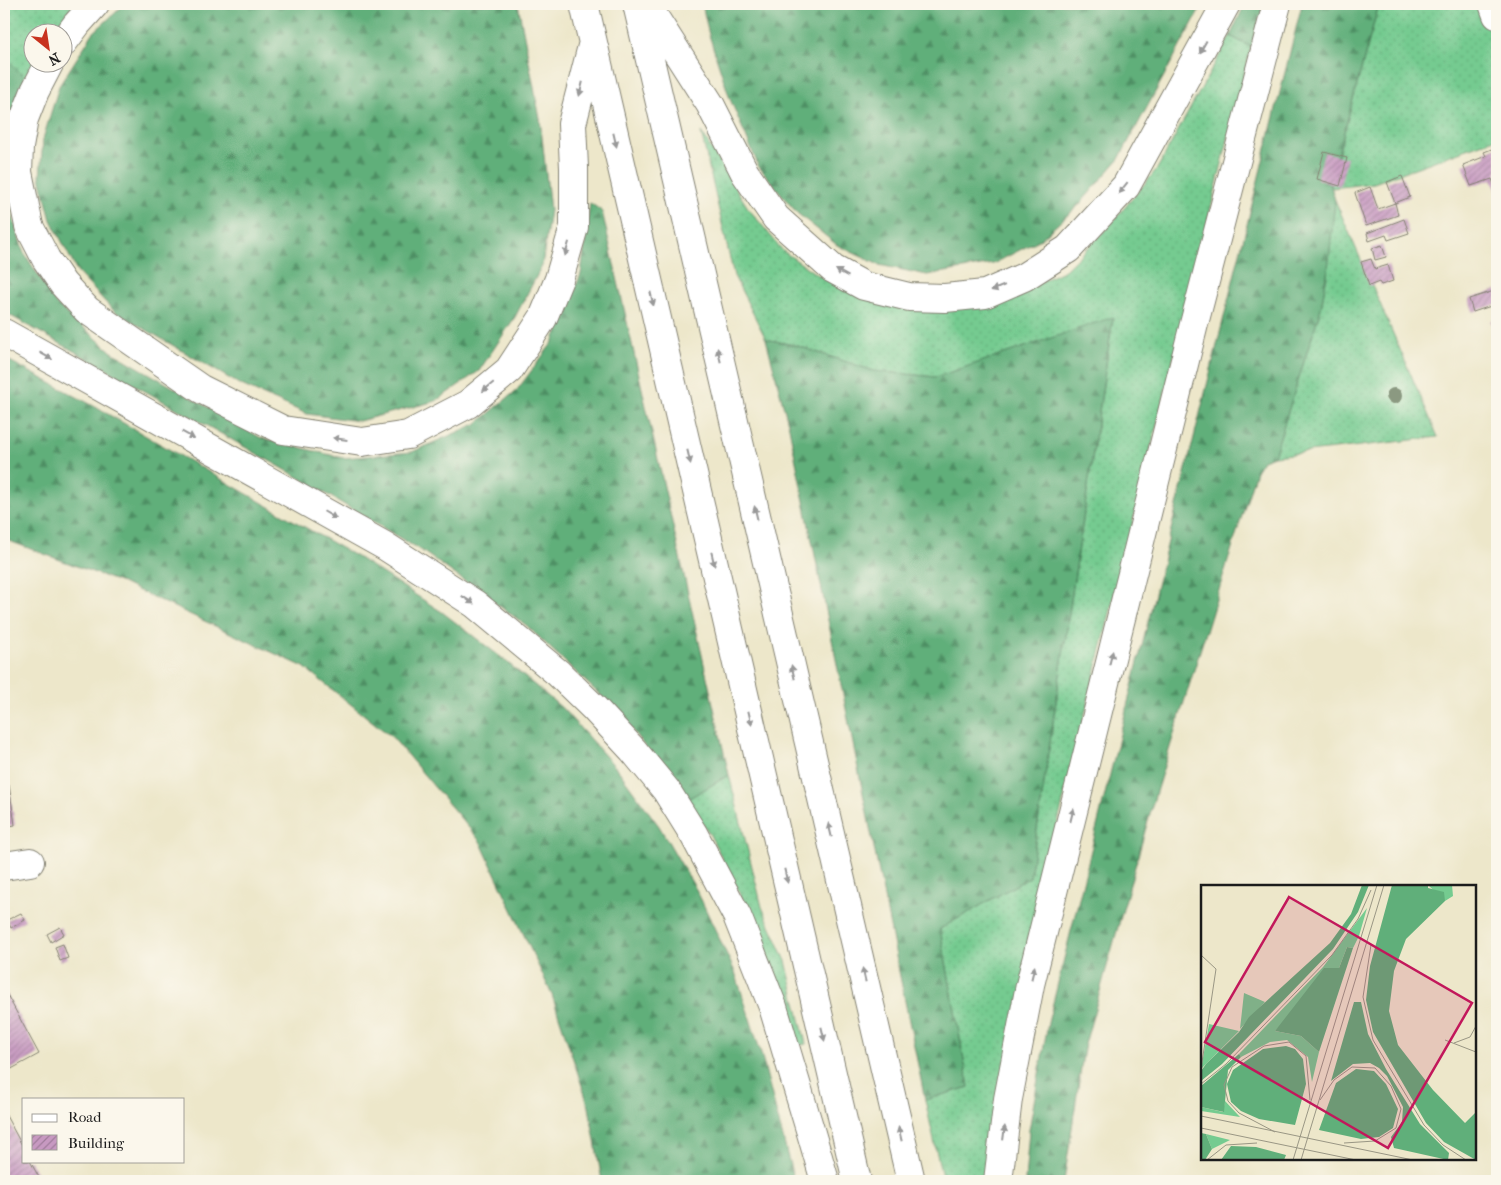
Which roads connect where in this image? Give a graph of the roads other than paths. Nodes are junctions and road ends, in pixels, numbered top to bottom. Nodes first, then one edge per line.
1 (95, 4) edge
2 (584, 4) edge
3 (637, 4) edge
4 (646, 4) edge
5 (1226, 4) edge
6 (1277, 4) edge
7 (1492, 4) edge
8 (1497, 15) edge
9 (72, 31) edge
10 (593, 42) junction
11 (44, 72) edge
12 (4, 333) edge
13 (825, 1181) edge
14 (858, 1181) edge
15 (911, 1181) edge
16 (998, 1181) edge

1 - 9 main road
2 - 10 main road
15 -> 3 main road
5 -> 4 main road
16 -> 6 main road
7 - 8 main road
10 -> 11 main road
10 -> 14 main road
12 -> 13 main road

